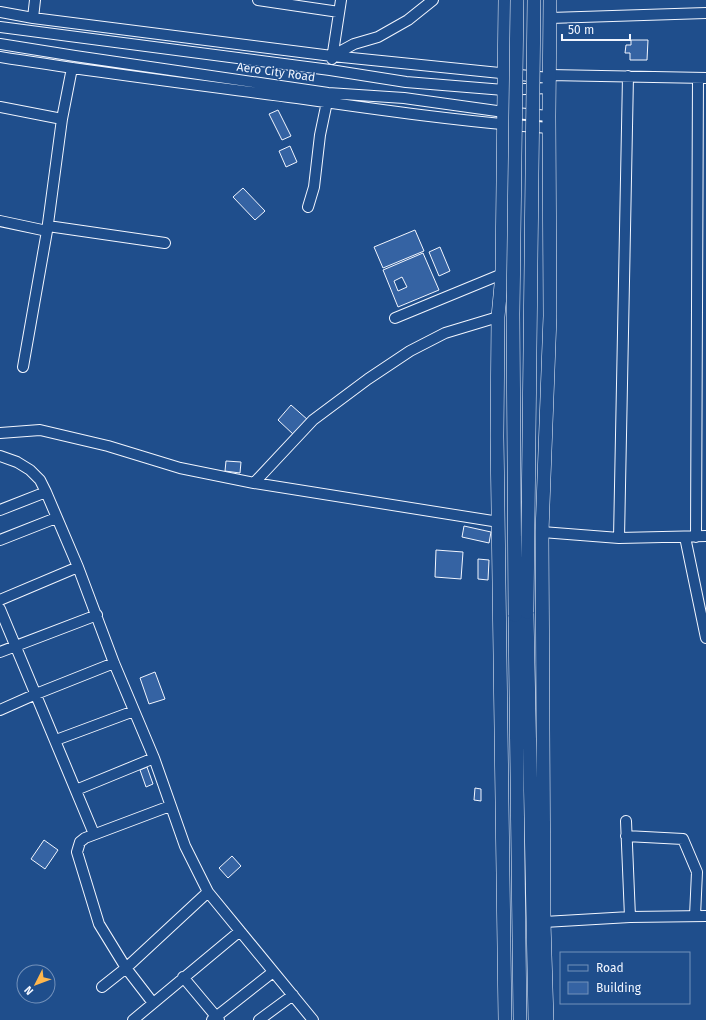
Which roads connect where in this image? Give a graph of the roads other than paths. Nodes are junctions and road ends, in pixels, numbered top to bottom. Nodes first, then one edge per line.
1 (35, 0) edge
2 (258, 0) edge
3 (341, 0) edge
4 (433, 0) edge
5 (505, 0) edge
6 (517, 0) edge
7 (534, 0) edge
8 (550, 0) edge
9 (0, 12) edge
10 (339, 12) junction
11 (706, 13) edge
12 (33, 18) junction
13 (550, 18) junction
14 (0, 27) edge
15 (0, 44) edge
16 (332, 56) junction
17 (0, 57) edge
18 (72, 68) junction
19 (330, 70) junction
20 (504, 74) junction
21 (628, 76) junction
22 (702, 78) edge
23 (549, 80) junction
24 (504, 90) junction
25 (328, 98) junction
26 (0, 107) edge
27 (504, 112) junction
28 (62, 119) junction
29 (549, 122) junction
30 (503, 125) junction
31 (308, 207) dead end
32 (0, 221) edge
33 (47, 228) junction
34 (164, 243) dead end
35 (502, 274) junction
36 (498, 317) junction
37 (395, 318) dead end
38 (23, 367) dead end
39 (0, 433) edge
40 (0, 456) edge
41 (254, 483) junction
42 (46, 492) junction
43 (0, 510) edge
44 (56, 518) junction
45 (499, 522) junction
46 (542, 532) junction
47 (696, 537) edge
48 (619, 538) junction
49 (0, 540) edge
50 (78, 567) junction
51 (0, 600) edge
52 (0, 609) edge
53 (521, 614) junction
54 (97, 615) junction
55 (706, 638) edge
56 (15, 646) junction
57 (0, 652) edge
58 (114, 663) junction
59 (36, 694) junction
60 (0, 710) edge
61 (134, 711) junction
62 (56, 740) junction
63 (154, 758) junction
64 (76, 790) junction
65 (170, 806) junction
66 (626, 821) dead end
67 (94, 834) junction
68 (626, 836) junction
69 (208, 892) junction
70 (695, 916) junction
71 (706, 916) edge
72 (630, 918) junction
73 (544, 922) junction
74 (240, 930) junction
75 (126, 968) junction
76 (273, 972) junction
77 (183, 977) junction
78 (102, 987) dead end
79 (294, 995) junction
80 (153, 1003) junction
81 (216, 1019) edge
82 (133, 1020) edge
83 (259, 1020) edge
84 (314, 1020) edge
85 (505, 1020) edge
86 (520, 1020) edge
87 (535, 1020) edge
88 (547, 1020) edge

1 - 12 street
2 - 10 street
3 - 10 street
4 - 16 street
5 - 20 main road
6 - 53 main road, bridge
7 - 53 main road, bridge
8 - 13 main road
9 - 12 street
10 - 16 street
11 - 13 street
12 - 16 street
13 - 23 main road
14 - 19 street, Aero City Road
15 - 25 street, Aero City Road
16 - 19 street
16 - 20 street
17 - 18 street
18 - 25 street
18 - 28 street
19 - 24 street, Aero City Road
20 - 23 street
20 - 24 main road
21 - 22 street
21 - 23 street
21 - 48 street
22 - 47 street
23 - 24 street, Aero City Road
23 - 29 main road
24 - 27 main road
25 - 27 street, Aero City Road
25 - 30 street
25 - 31 street
26 - 28 street
27 - 29 street, Aero City Road
27 - 30 main road
28 - 33 street
29 - 30 street
29 - 46 main road
30 - 35 main road
32 - 33 street
33 - 34 street
33 - 38 street
35 - 36 main road
35 - 37 street
36 - 41 street
36 - 45 main road
39 - 41 street
40 - 42 street
41 - 45 street
42 - 43 street
42 - 44 street
44 - 49 street
44 - 50 street
45 - 85 main road
46 - 48 street
46 - 73 main road
47 - 48 street
47 - 55 street
50 - 51 street
50 - 54 street
52 - 56 street
53 - 86 main road
53 - 87 main road
54 - 56 street
54 - 58 street
56 - 57 street
56 - 59 street
58 - 59 street
58 - 61 street
59 - 60 street
59 - 62 street
61 - 62 street
61 - 63 street
62 - 64 street
63 - 64 street
63 - 65 street
64 - 67 street
65 - 67 street
65 - 69 street
66 - 68 street
67 - 75 street
68 - 70 street
68 - 72 street
69 - 74 street
69 - 75 street
70 - 71 street
70 - 72 street
72 - 73 street
73 - 88 main road
74 - 76 street
74 - 77 street
75 - 78 street
75 - 80 street
76 - 79 street
76 - 81 street
77 - 80 street
77 - 81 street
79 - 83 street
79 - 84 street
80 - 82 street

